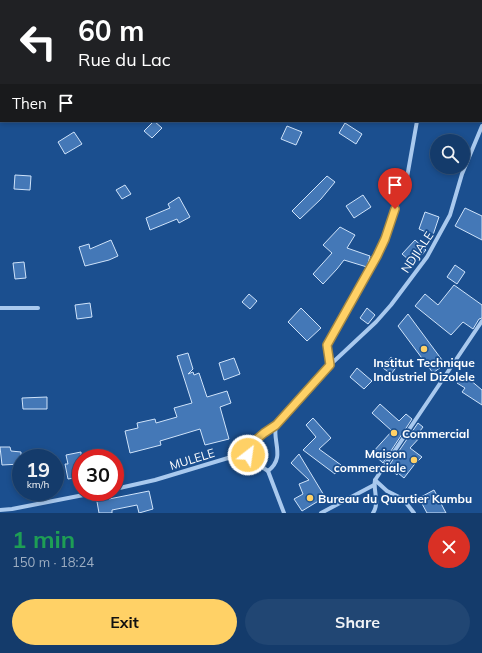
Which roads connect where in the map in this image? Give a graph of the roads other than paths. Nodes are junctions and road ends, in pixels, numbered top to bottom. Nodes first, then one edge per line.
1 (417, 122) edge
2 (482, 126) edge
3 (0, 308) edge
4 (38, 308) dead end
5 (482, 321) edge
6 (330, 365) junction
7 (276, 425) junction
8 (248, 455) junction
9 (268, 471) junction
10 (374, 482) junction
11 (124, 487) edge
12 (72, 497) edge
13 (0, 510) edge
14 (284, 513) edge
15 (321, 513) edge
16 (373, 513) edge
17 (414, 513) edge

1 - 6 street
2 - 6 street, NDJIALE
3 - 4 street
5 - 10 street
6 - 7 street
7 - 8 street
7 - 9 street
8 - 9 street
8 - 11 street, MULELE
9 - 14 street
10 - 15 street
10 - 16 street
10 - 17 street
12 - 13 street

